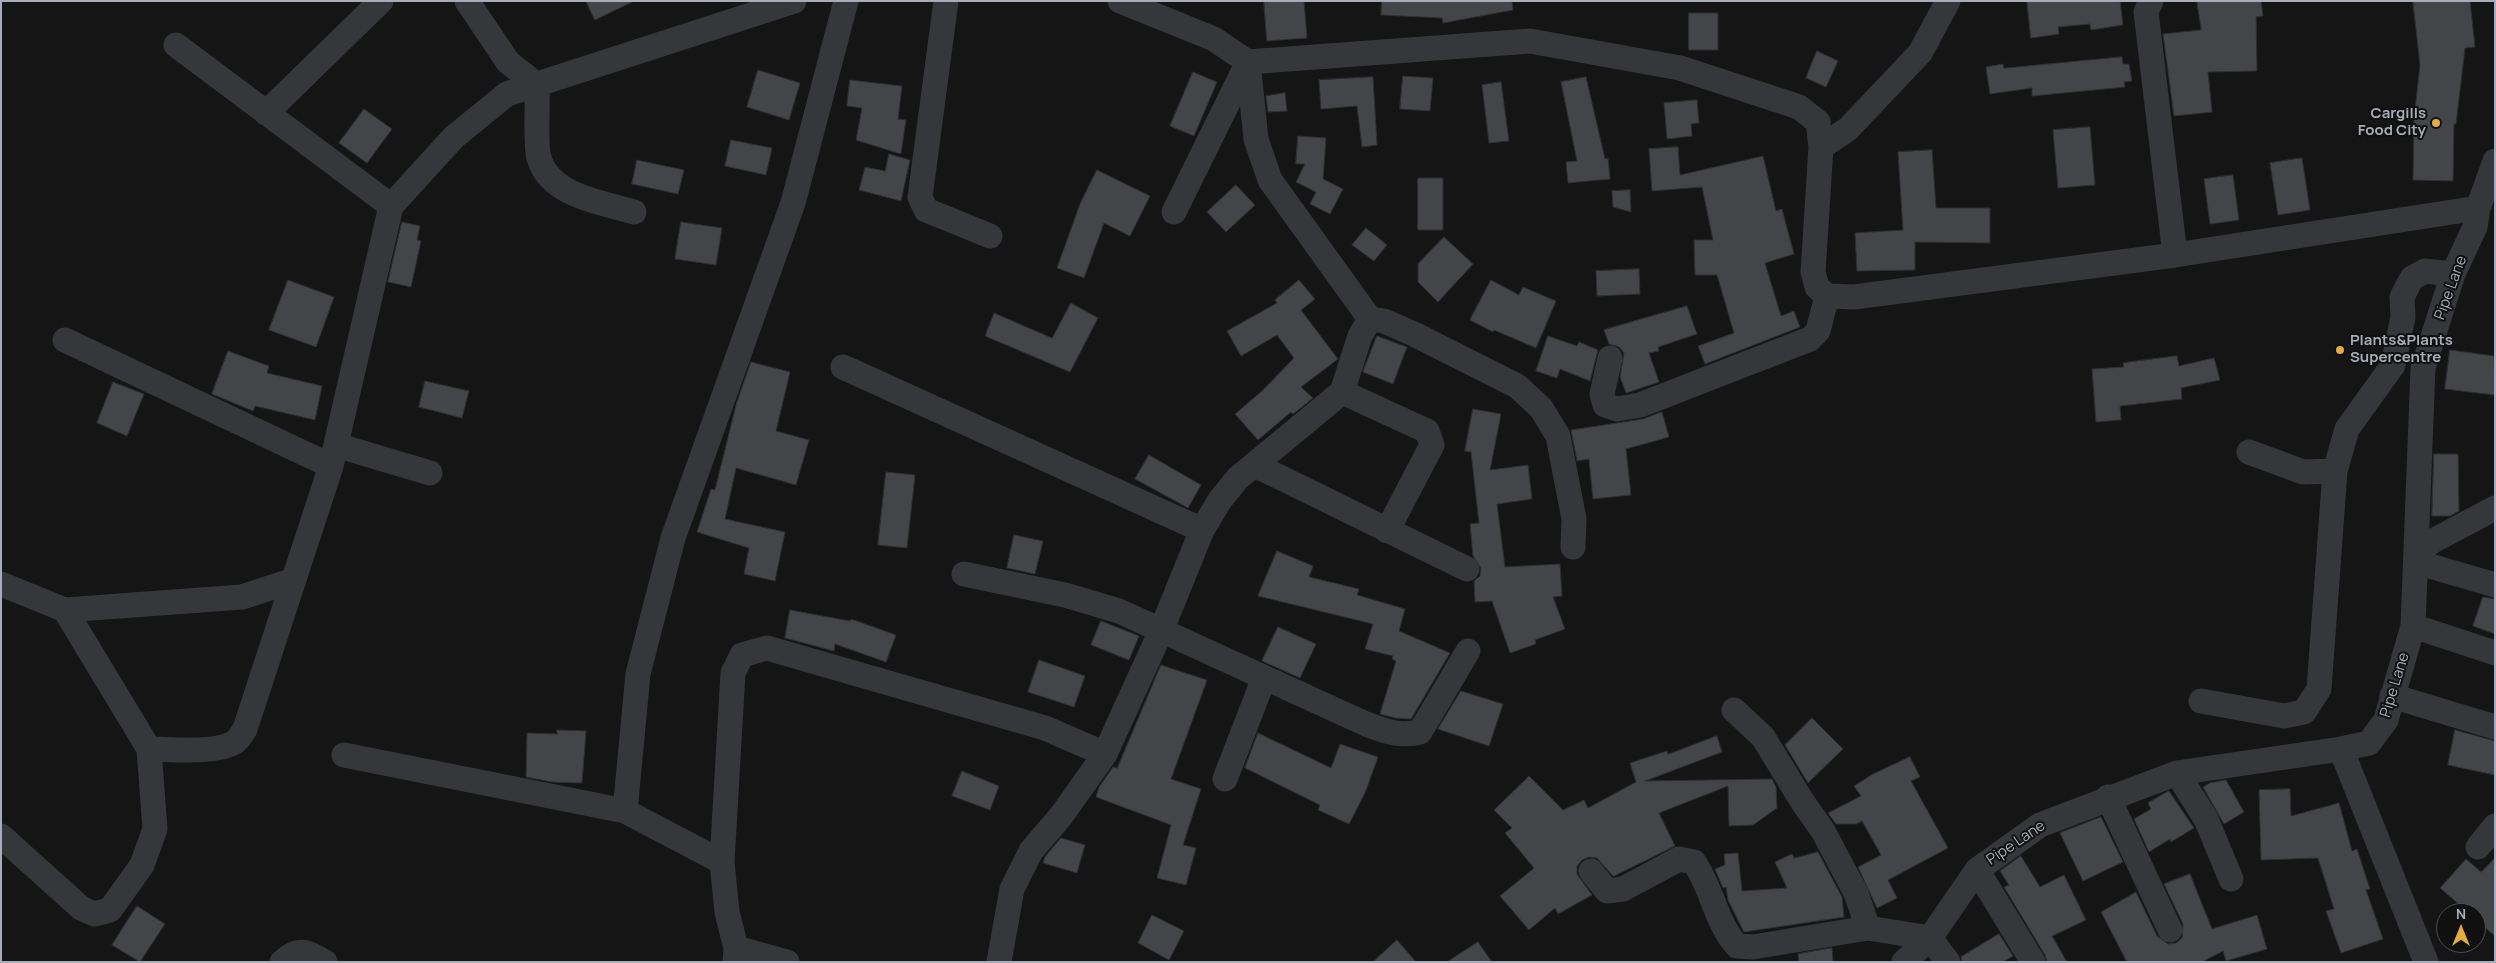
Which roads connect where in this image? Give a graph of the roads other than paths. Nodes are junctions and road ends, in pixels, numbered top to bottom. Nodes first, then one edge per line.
1 (380, 1) edge
2 (466, 1) edge
3 (794, 1) edge
4 (846, 1) edge
5 (946, 1) edge
6 (1120, 1) edge
7 (1948, 1) edge
8 (2151, 1) edge
9 (176, 45) dead end
10 (1248, 62) junction
11 (538, 85) junction
12 (266, 113) junction
13 (1821, 147) junction
14 (2495, 161) edge
15 (391, 206) junction
16 (2478, 208) junction
17 (634, 212) dead end
18 (1174, 212) dead end
19 (990, 236) dead end
20 (2175, 255) junction
21 (2453, 274) junction
22 (1827, 296) junction
23 (1370, 319) junction
24 (65, 340) dead end
25 (1610, 358) dead end
26 (844, 367) dead end
27 (1342, 392) junction
28 (2249, 452) dead end
29 (333, 455) junction
30 (1255, 465) junction
31 (430, 472) dead end
32 (2336, 472) junction
33 (2495, 508) edge
34 (1202, 530) junction
35 (1387, 531) junction
36 (1573, 547) dead end
37 (2416, 554) junction
38 (1467, 569) dead end
39 (964, 574) dead end
40 (294, 580) junction
41 (1, 584) edge
42 (2495, 584) edge
43 (65, 610) junction
44 (2413, 626) junction
45 (1160, 631) junction
46 (1468, 651) dead end
47 (2495, 653) edge
48 (1264, 678) junction
49 (2392, 696) junction
50 (2200, 702) dead end
51 (1734, 710) dead end
52 (2495, 727) edge
53 (149, 749) junction
54 (2341, 750) junction
55 (1105, 754) junction
56 (344, 755) dead end
57 (2177, 773) junction
58 (1225, 779) dead end
59 (2108, 797) junction
60 (625, 811) junction
61 (2495, 826) edge
62 (1, 836) edge
63 (2478, 847) dead end
64 (722, 862) junction
65 (1977, 870) junction
66 (1591, 871) dead end
67 (2231, 878) dead end
68 (1868, 928) junction
69 (2170, 930) dead end
70 (1930, 938) junction
71 (736, 955) edge
72 (282, 962) edge
73 (324, 962) edge
74 (787, 962) edge
75 (999, 962) edge
76 (1904, 962) edge
77 (1948, 962) edge
78 (2033, 962) edge
79 (2426, 962) edge

1 - 12 street
2 - 11 street
3 - 11 street
4 - 60 street
5 - 19 street
6 - 10 street
7 - 13 street
8 - 20 street
9 - 12 street
10 - 13 street
10 - 18 street
10 - 23 street
11 - 15 street
11 - 17 street
12 - 15 street
13 - 22 street
14 - 16 street, Pipe Lane
15 - 29 street
16 - 20 street
16 - 21 street, Pipe Lane
20 - 22 street
21 - 32 street
21 - 37 street, Pipe Lane
22 - 25 street
23 - 27 street
23 - 36 street
24 - 29 street
26 - 34 street
27 - 30 street
27 - 35 street
28 - 32 street
29 - 31 street
29 - 40 street
30 - 34 street
30 - 35 street
32 - 50 street
33 - 37 street
34 - 45 street
35 - 38 street
37 - 42 street
37 - 44 street, Pipe Lane
39 - 45 street
40 - 43 street
40 - 53 street
41 - 43 street
43 - 53 street
44 - 47 street
44 - 49 street, Pipe Lane
45 - 48 street
45 - 55 street
46 - 48 street
48 - 58 street
49 - 52 street
49 - 54 street, Pipe Lane
51 - 68 street
53 - 62 street
54 - 57 street, Pipe Lane
54 - 79 street
55 - 64 street
55 - 75 street
56 - 60 street
57 - 59 street, Pipe Lane
57 - 67 street
59 - 65 street, Pipe Lane
59 - 69 street
60 - 64 street
61 - 63 street
64 - 71 street
65 - 70 street, Pipe Lane
65 - 78 street
66 - 68 street
68 - 70 street
70 - 76 street, Pipe Lane
70 - 77 street
71 - 74 street
72 - 73 street

